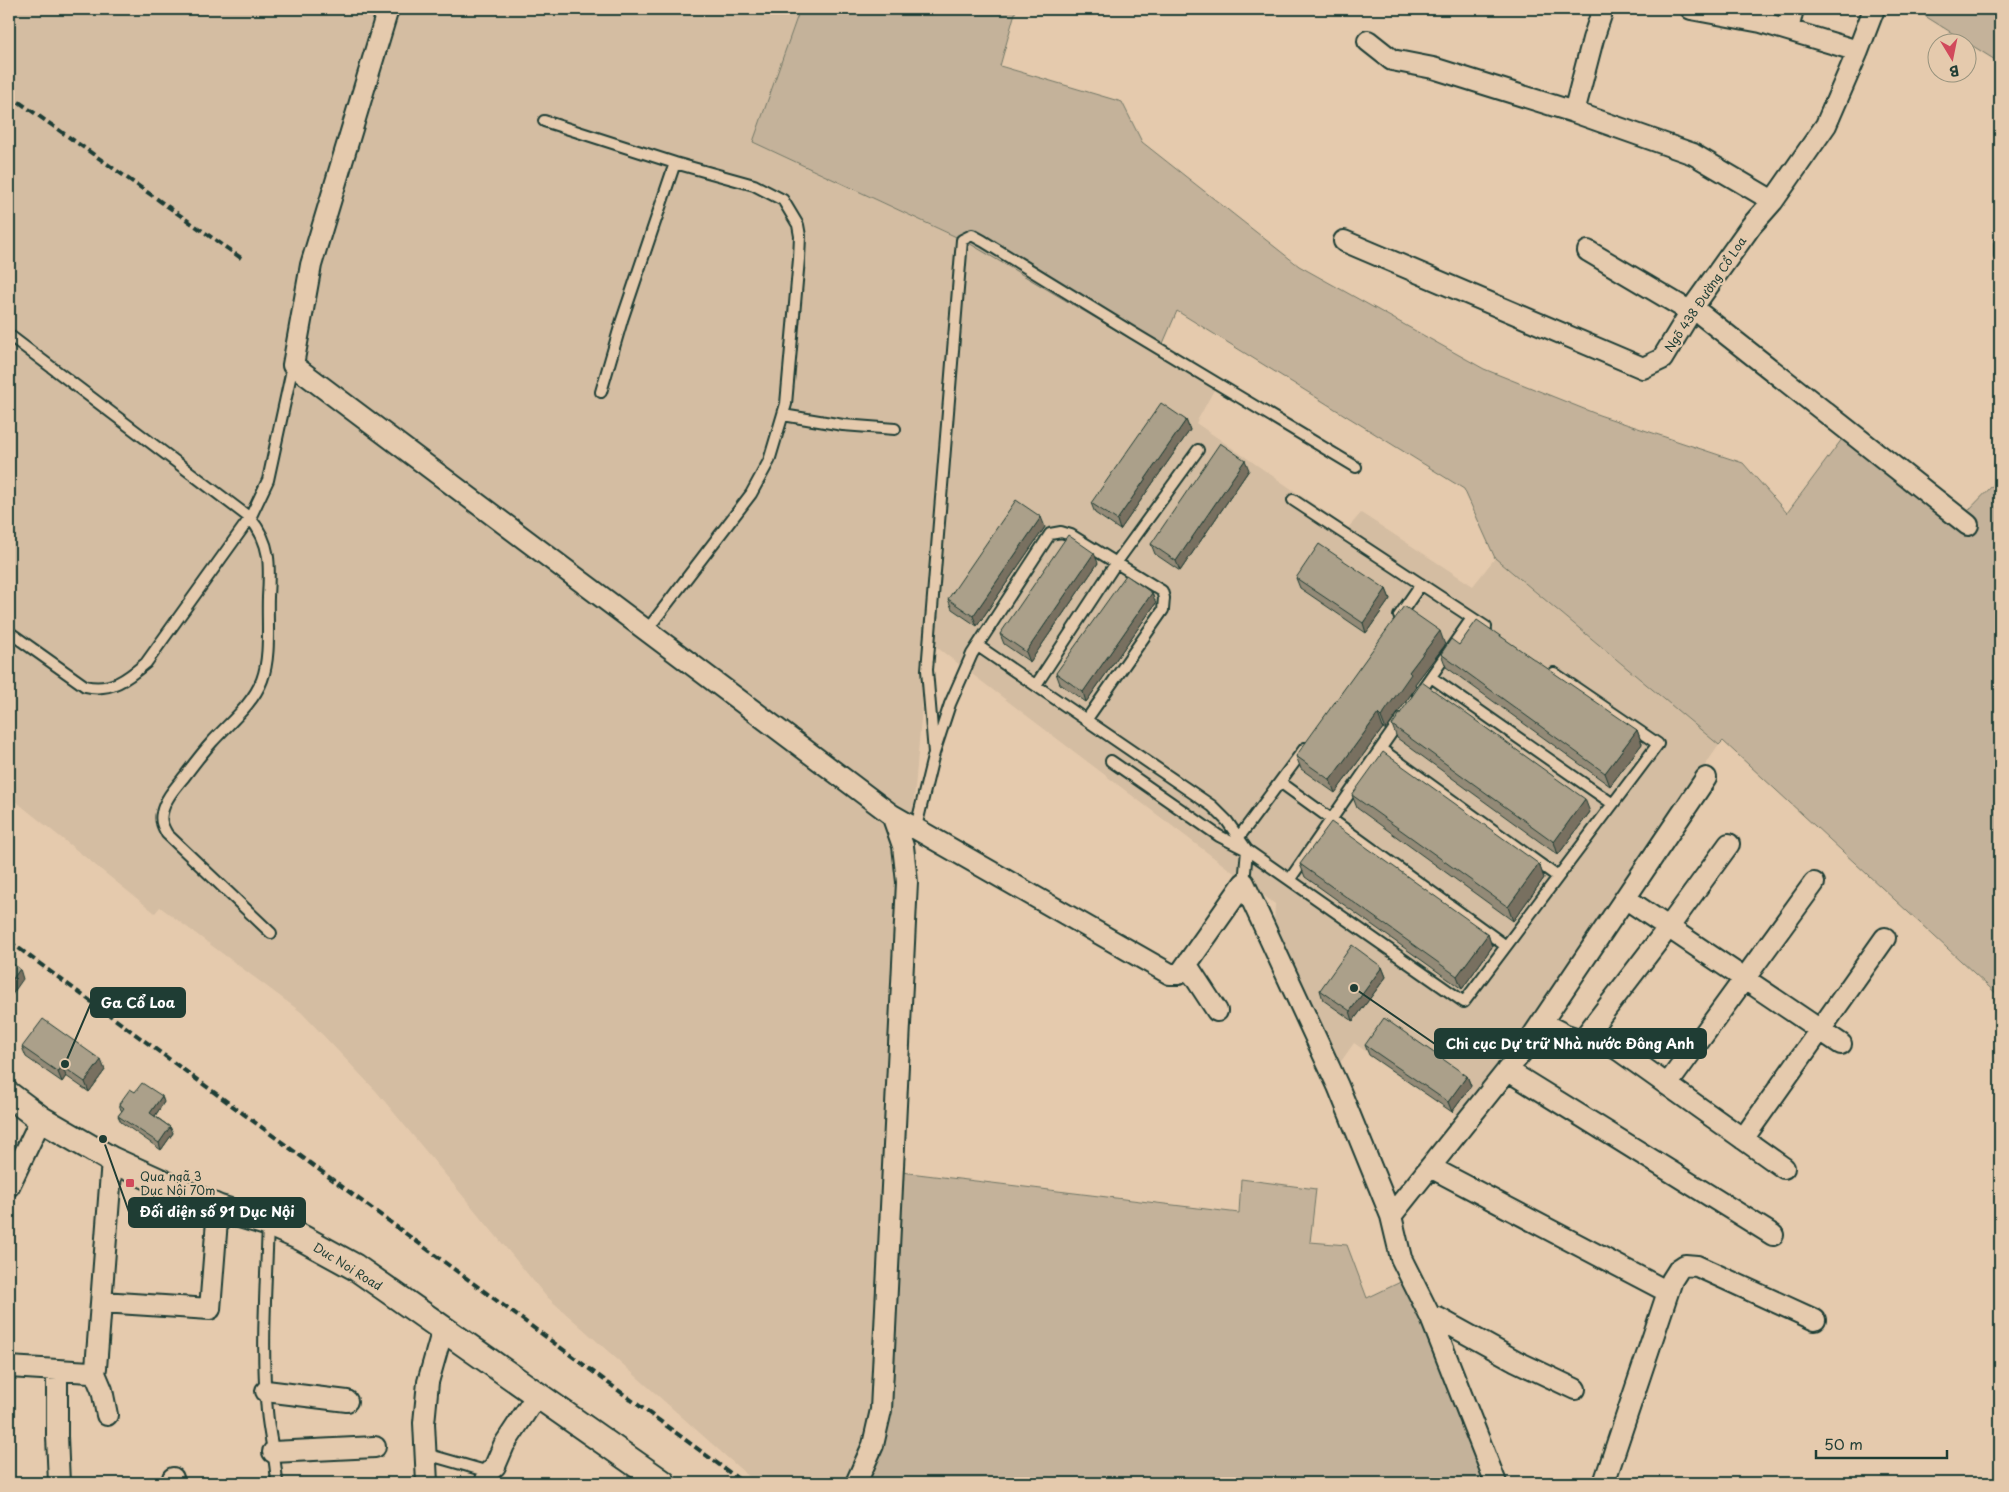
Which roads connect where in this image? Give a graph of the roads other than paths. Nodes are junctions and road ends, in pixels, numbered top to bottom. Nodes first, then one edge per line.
1 (388, 9) edge
2 (1603, 9) edge
3 (1690, 9) edge
4 (1793, 9) edge
5 (1874, 9) edge
6 (1788, 30) junction
7 (1368, 41) dead end
8 (1858, 51) junction
9 (1574, 112) junction
10 (544, 121) dead end
11 (675, 163) junction
12 (1773, 201) junction
13 (1344, 241) dead end
14 (2000, 243) edge
15 (1588, 251) dead end
16 (2000, 256) edge
17 (1692, 310) junction
18 (9, 335) edge
19 (294, 365) junction
20 (601, 392) dead end
21 (783, 414) junction
22 (895, 429) dead end
23 (1198, 450) dead end
24 (1356, 467) dead end
25 (1293, 500) dead end
26 (250, 518) junction
27 (1968, 525) dead end
28 (1116, 562) junction
29 (1421, 584) junction
30 (1472, 618) junction
31 (1393, 624) edge
32 (647, 630) junction
33 (9, 632) edge
34 (1497, 634) edge
35 (978, 646) junction
36 (1545, 667) edge
37 (1431, 677) junction
38 (1036, 684) junction
39 (1087, 719) junction
40 (1308, 743) edge
41 (1381, 749) junction
42 (934, 753) junction
43 (1110, 761) dead end
44 (1706, 778) dead end
45 (1280, 782) junction
46 (1613, 804) junction
47 (892, 815) junction
48 (1332, 820) junction
49 (916, 827) junction
50 (1240, 837) junction
51 (1728, 844) dead end
52 (1248, 850) junction
53 (1558, 877) junction
54 (1290, 879) junction
55 (1244, 883) junction
56 (1814, 883) dead end
57 (1626, 898) junction
58 (1668, 928) junction
59 (271, 933) dead end
60 (1885, 938) dead end
61 (1506, 946) junction
62 (1187, 965) junction
63 (1744, 979) junction
64 (1217, 1011) dead end
65 (1543, 1021) junction
66 (1820, 1030) junction
67 (1583, 1039) junction
68 (1841, 1044) dead end
69 (1507, 1070) junction
70 (1667, 1085) junction
71 (9, 1094) edge
72 (41, 1119) junction
73 (1743, 1139) junction
74 (112, 1160) junction
75 (1430, 1167) junction
76 (1784, 1168) dead end
77 (9, 1186) edge
78 (218, 1208) junction
79 (1391, 1216) junction
80 (268, 1223) junction
81 (1773, 1235) dead end
82 (1668, 1292) junction
83 (102, 1302) junction
84 (1431, 1318) junction
85 (1815, 1320) dead end
86 (443, 1329) junction
87 (9, 1367) edge
88 (57, 1370) junction
89 (94, 1371) junction
90 (1575, 1389) dead end
91 (266, 1390) junction
92 (537, 1395) junction
93 (347, 1401) dead end
94 (107, 1415) dead end
95 (375, 1447) dead end
96 (274, 1452) junction
97 (426, 1454) junction
98 (487, 1477) edge
99 (59, 1483) edge
100 (277, 1483) edge
101 (427, 1483) edge
102 (662, 1483) edge
103 (856, 1483) edge
104 (1496, 1483) edge
105 (1604, 1483) edge

1 - 19 street
2 - 9 street
3 - 6 street
4 - 6 street
5 - 8 street, Ngõ 438 Đường Cổ Loa
6 - 8 street
7 - 9 street
8 - 12 street, Ngõ 438 Đường Cổ Loa
9 - 12 street
10 - 11 lane
11 - 20 lane
11 - 21 lane
12 - 17 street, Ngõ 438 Đường Cổ Loa
13 - 17 street, Ngõ 438 Đường Cổ Loa
14 - 16 lane
15 - 17 street
17 - 27 street
18 - 26 lane
19 - 26 lane
19 - 32 street
21 - 22 lane
21 - 32 lane
23 - 28 lane
24 - 42 lane
25 - 29 lane
26 - 33 lane
26 - 59 lane
28 - 35 lane
28 - 38 lane
28 - 39 lane
29 - 30 lane
29 - 31 lane
30 - 34 lane
30 - 37 lane
32 - 47 street
35 - 38 lane
35 - 42 lane
36 - 46 lane
37 - 41 lane
37 - 46 lane
38 - 39 lane
39 - 50 lane
40 - 45 lane
41 - 48 lane
41 - 53 lane
42 - 49 lane
43 - 52 lane
44 - 57 street
45 - 48 lane
45 - 50 lane
46 - 53 lane
47 - 49 street
47 - 103 street
48 - 54 lane
48 - 61 lane
49 - 62 street
50 - 52 lane
51 - 58 street
52 - 54 lane
52 - 55 lane
53 - 61 lane
54 - 61 lane
55 - 62 street
55 - 79 street
56 - 63 street
57 - 58 street
57 - 65 street
58 - 63 street
58 - 67 street
60 - 66 street
62 - 64 street
63 - 66 street
63 - 70 street
65 - 67 street
65 - 69 street
66 - 68 street
66 - 73 street
67 - 70 street
69 - 75 street
69 - 81 street
70 - 73 street
71 - 72 street, Duc Noi Road
72 - 74 street, Duc Noi Road
72 - 77 street
73 - 76 street
74 - 78 street, Duc Noi Road
74 - 83 street
75 - 79 street
75 - 82 street
78 - 80 street, Duc Noi Road
78 - 83 street
79 - 84 street
80 - 86 street, Duc Noi Road
80 - 91 lane
82 - 85 street
82 - 105 street
83 - 89 street
84 - 90 street
84 - 104 street
86 - 92 street, Duc Noi Road
86 - 97 street
87 - 88 street
88 - 89 street
88 - 99 street
89 - 94 street
91 - 93 street
91 - 96 lane
92 - 98 street
92 - 102 street, Duc Noi Road
95 - 96 street
96 - 100 lane
97 - 98 lane
97 - 101 street

